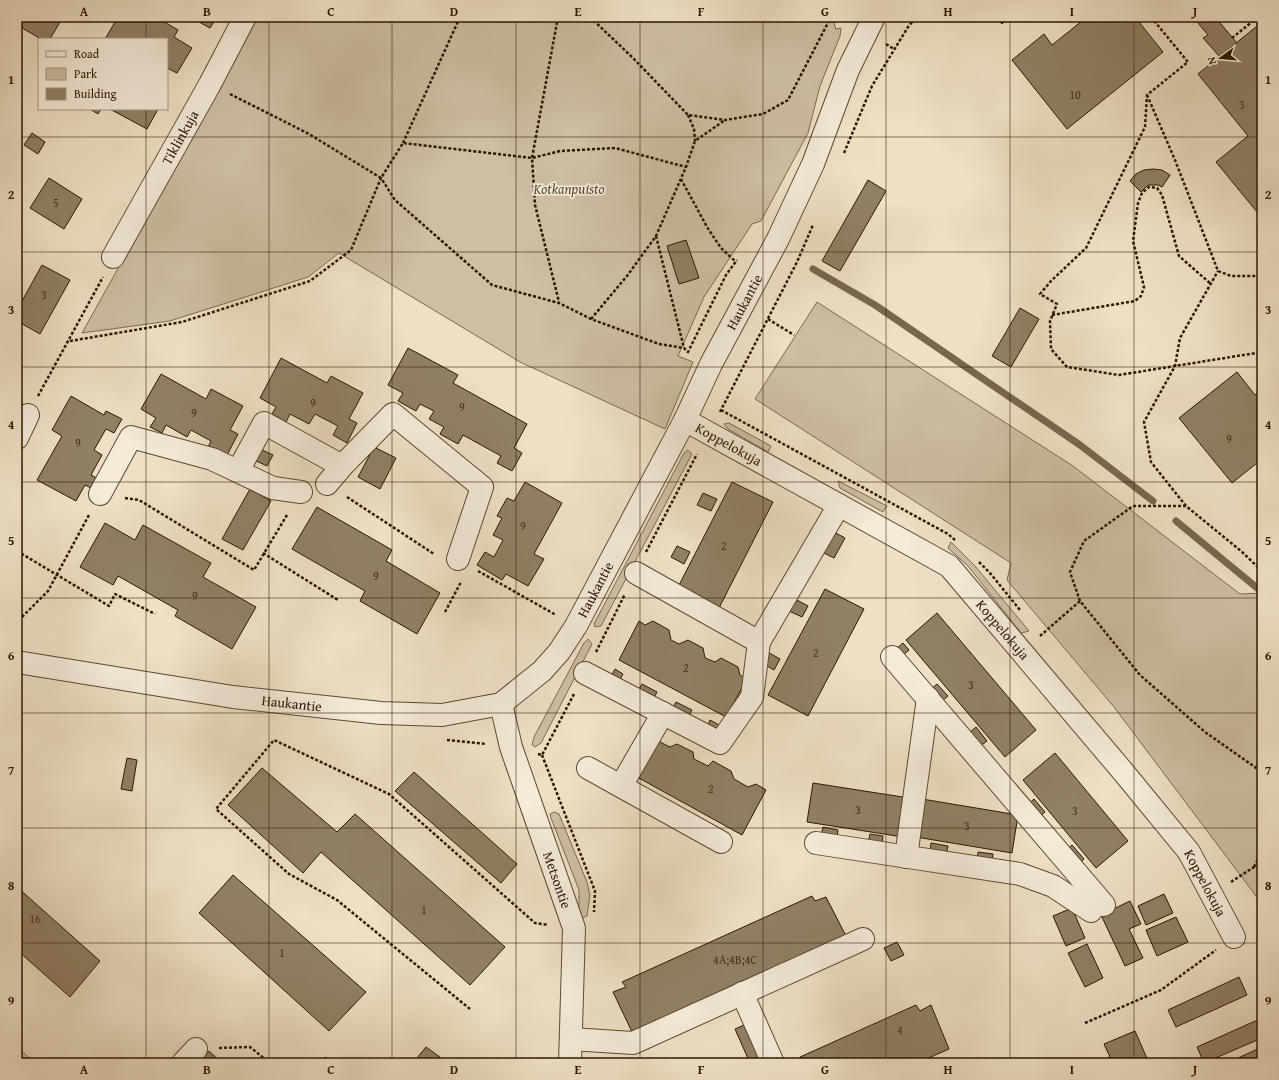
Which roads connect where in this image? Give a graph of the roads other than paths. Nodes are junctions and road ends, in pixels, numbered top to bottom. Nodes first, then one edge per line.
1 (245, 17) edge
2 (874, 17) edge
3 (114, 257) road end
4 (685, 420) junction
5 (342, 466) junction
6 (238, 471) junction
7 (326, 484) road end
8 (302, 492) road end
9 (100, 494) road end
10 (839, 505) junction
11 (464, 563) road end
12 (636, 573) road end
13 (759, 642) junction
14 (892, 657) dead end
15 (17, 662) edge
16 (585, 673) road end
17 (928, 698) junction
18 (501, 704) junction
19 (663, 713) junction
20 (588, 768) dead end
21 (621, 786) junction
22 (721, 842) dead end
23 (816, 843) dead end
24 (906, 857) junction
25 (1234, 937) road end
26 (864, 939) dead end
27 (742, 994) junction
28 (571, 1039) junction
29 (570, 1063) edge
30 (773, 1063) edge

1 - 3 street, Tiklinkuja
2 - 4 street, Haukantie
4 - 10 street, Koppelokuja
4 - 18 street, Haukantie
5 - 6 street
5 - 7 street
5 - 11 street
6 - 8 street
6 - 9 street
10 - 13 street
10 - 25 street, Koppelokuja
12 - 13 street
13 - 19 street
14 - 17 street
15 - 18 street, Haukantie
16 - 19 street
17 - 24 street
17 - 24 street
18 - 28 street, Metsontie
19 - 21 street
20 - 21 street
21 - 22 street
23 - 24 street
26 - 27 street
27 - 28 street
27 - 30 street
28 - 29 street, Metsontie

